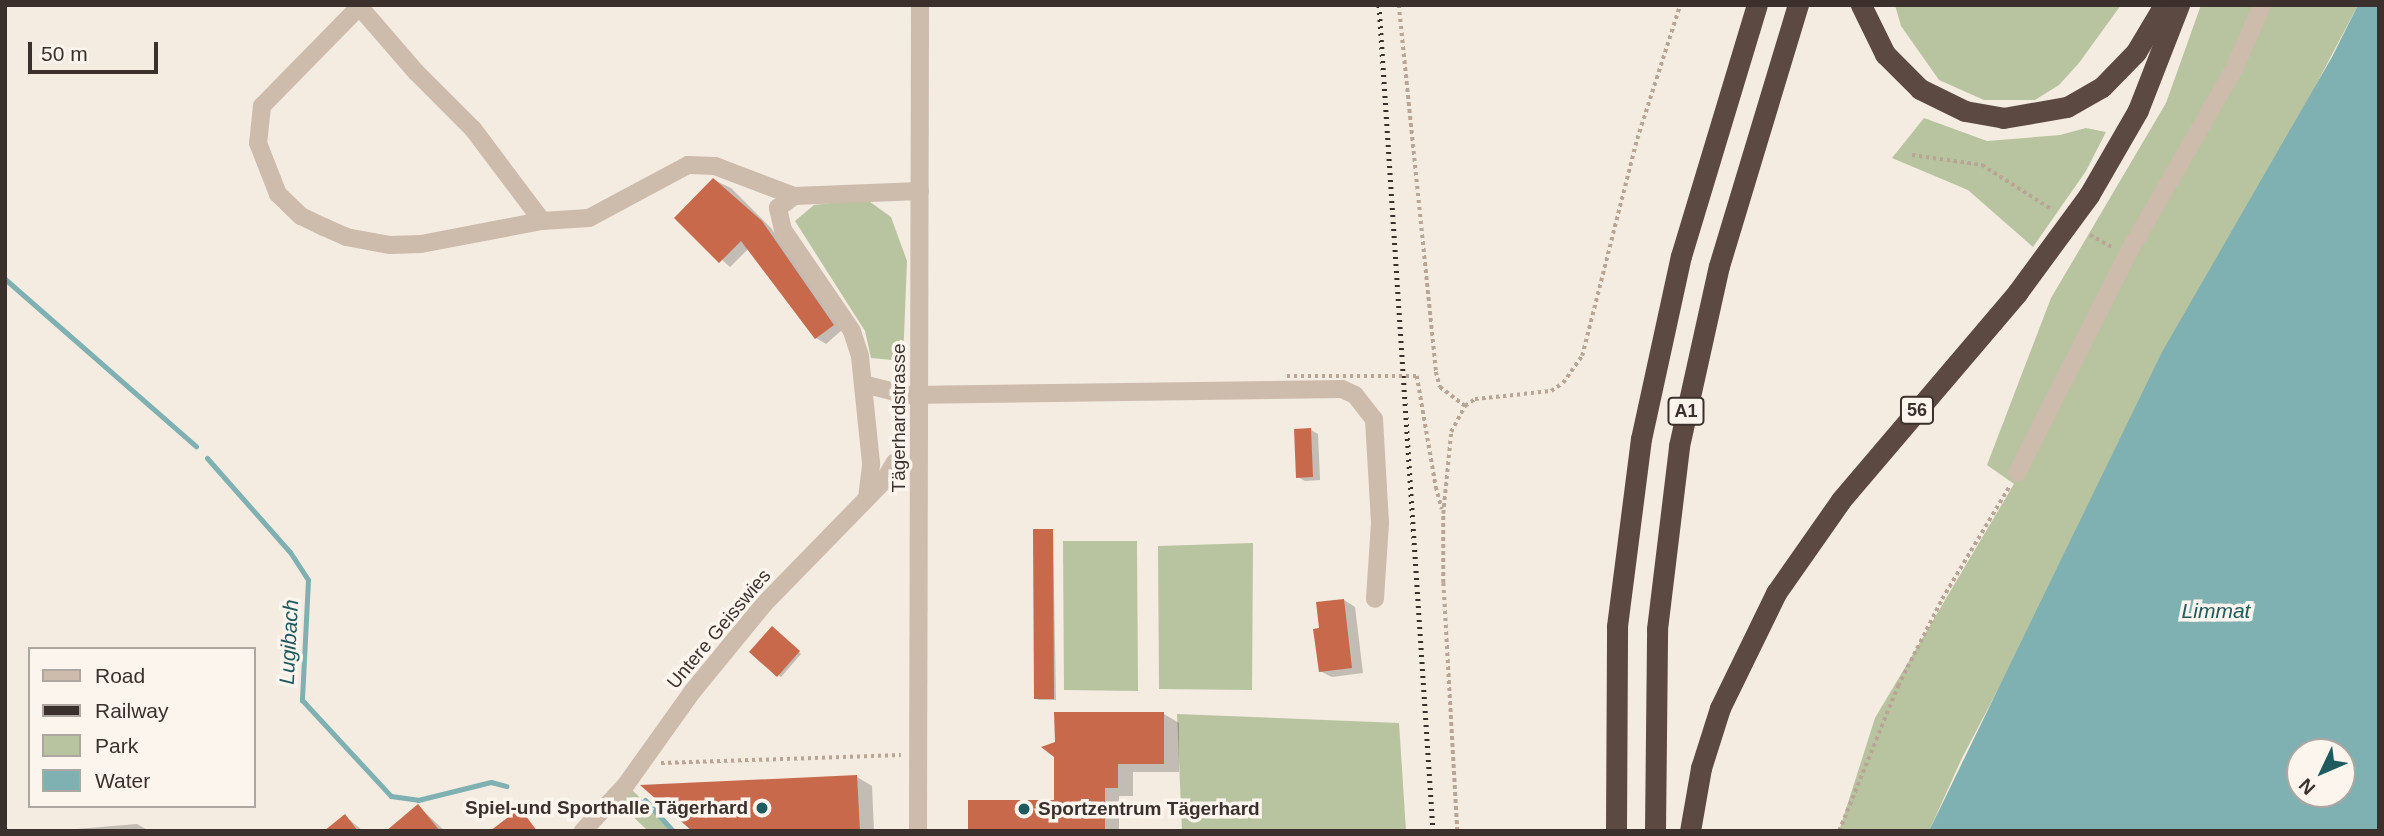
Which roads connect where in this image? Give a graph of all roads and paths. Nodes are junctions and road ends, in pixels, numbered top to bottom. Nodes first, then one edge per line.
1 (920, 5) edge
2 (1399, 5) edge
3 (1680, 5) edge
4 (1757, 5) edge
5 (1798, 5) edge
6 (1861, 5) edge
7 (2164, 5) edge
8 (2179, 5) edge
9 (2262, 5) edge
10 (359, 6) edge
11 (1912, 155) dead end
12 (920, 191) junction
13 (794, 196) junction
14 (2053, 210) dead end
15 (542, 221) junction
16 (2090, 235) dead end
17 (2097, 240) dead end
18 (1287, 376) dead end
19 (863, 384) junction
20 (920, 393) junction
21 (1465, 406) junction
22 (895, 462) dead end
23 (2017, 473) joint
24 (867, 498) junction
25 (1443, 514) junction
26 (1375, 599) dead end
27 (917, 754) junction
28 (640, 764) junction
29 (583, 831) edge
30 (918, 831) edge
31 (1457, 831) edge
32 (1616, 831) edge
33 (1655, 831) edge
34 (1690, 831) edge
35 (1839, 831) edge

1 - 12 street, Tägerhardstrasse
2 - 21 path
3 - 21 path
4 - 32 highway, A1
5 - 33 highway, A1
6 - 7 highway
8 - 34 highway, 56
9 - 23 street
10 - 15 street
10 - 15 street
11 - 14 path
12 - 13 street
12 - 20 street, Tägerhardstrasse
13 - 15 street
13 - 19 street
16 - 17 path
18 - 25 path, bridge
19 - 20 street
19 - 24 street
20 - 26 street
20 - 27 street, Tägerhardstrasse
21 - 25 path
22 - 24 street, Untere Geisswies
23 - 35 path
24 - 28 street, Untere Geisswies
25 - 31 path
27 - 28 path
27 - 30 street, Tägerhardstrasse
28 - 29 street, Untere Geisswies

